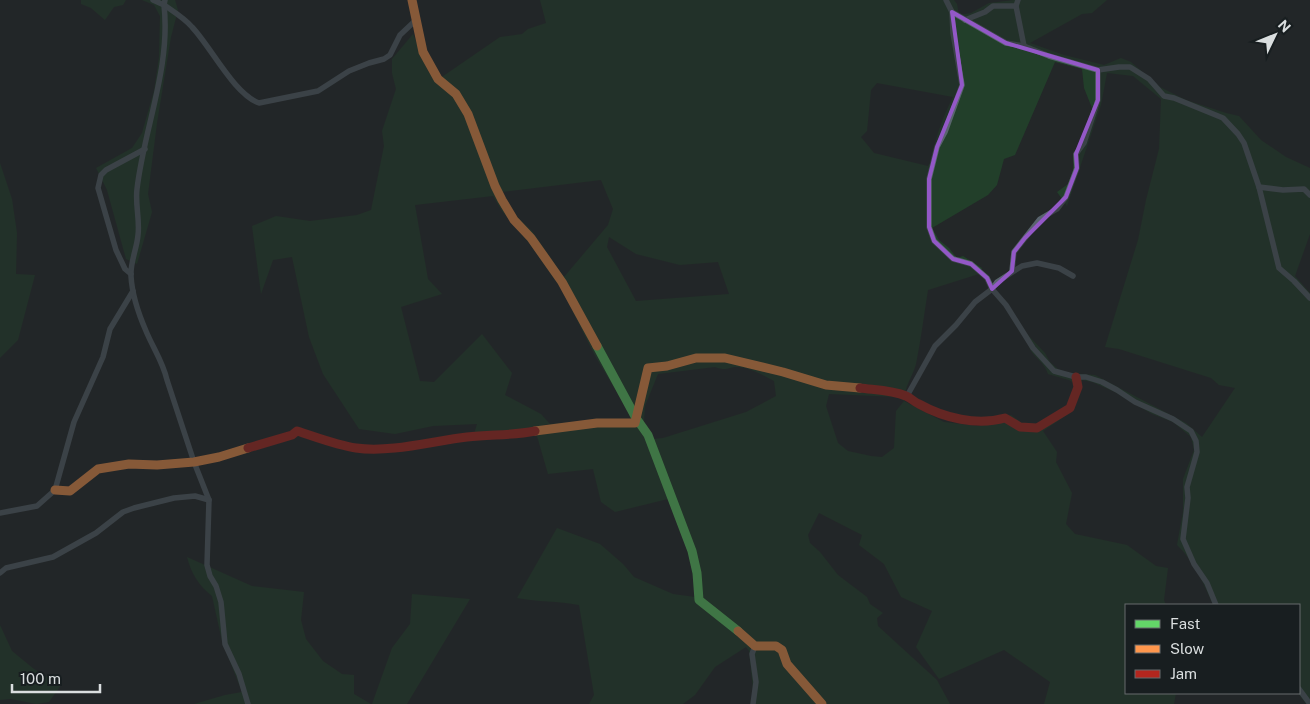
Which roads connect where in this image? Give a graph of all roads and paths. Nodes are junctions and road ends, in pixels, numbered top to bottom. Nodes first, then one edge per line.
1 (153, 0) edge
2 (412, 0) edge
3 (946, 0) edge
4 (164, 3) edge
5 (1017, 3) edge
6 (952, 12) junction
7 (417, 19) junction
8 (965, 20) junction
9 (1024, 46) junction
10 (1098, 70) junction
11 (145, 149) junction
12 (1259, 187) junction
13 (1310, 195) edge
14 (1012, 271) junction
15 (131, 274) junction
16 (1073, 276) dead end
17 (992, 289) junction
18 (132, 291) junction
19 (1310, 298) edge
20 (1076, 378) junction
21 (907, 396) junction
22 (636, 418) junction
23 (194, 462) junction
24 (55, 490) junction
25 (210, 500) junction
26 (0, 513) edge
27 (0, 573) edge
28 (1216, 604) edge
29 (755, 646) junction
30 (1308, 696) edge
31 (248, 704) edge
32 (753, 704) edge
33 (822, 704) edge
34 (1310, 704) edge

1 - 4 street
2 - 7 street
3 - 6 street
4 - 7 street
4 - 11 street
5 - 8 street
5 - 9 street
6 - 8 street
6 - 17 street
7 - 22 street
8 - 9 street
9 - 10 street
10 - 12 street
10 - 14 street
11 - 15 street
11 - 15 street
12 - 13 street
12 - 19 street
14 - 16 street
14 - 17 street
15 - 18 street
17 - 20 street
17 - 21 street
18 - 23 street
18 - 24 street
20 - 21 street
20 - 28 street
21 - 22 street
22 - 23 street
22 - 29 street
23 - 24 street
23 - 25 street
24 - 26 street
25 - 27 street
25 - 31 street
29 - 32 street
29 - 33 street
30 - 34 street

